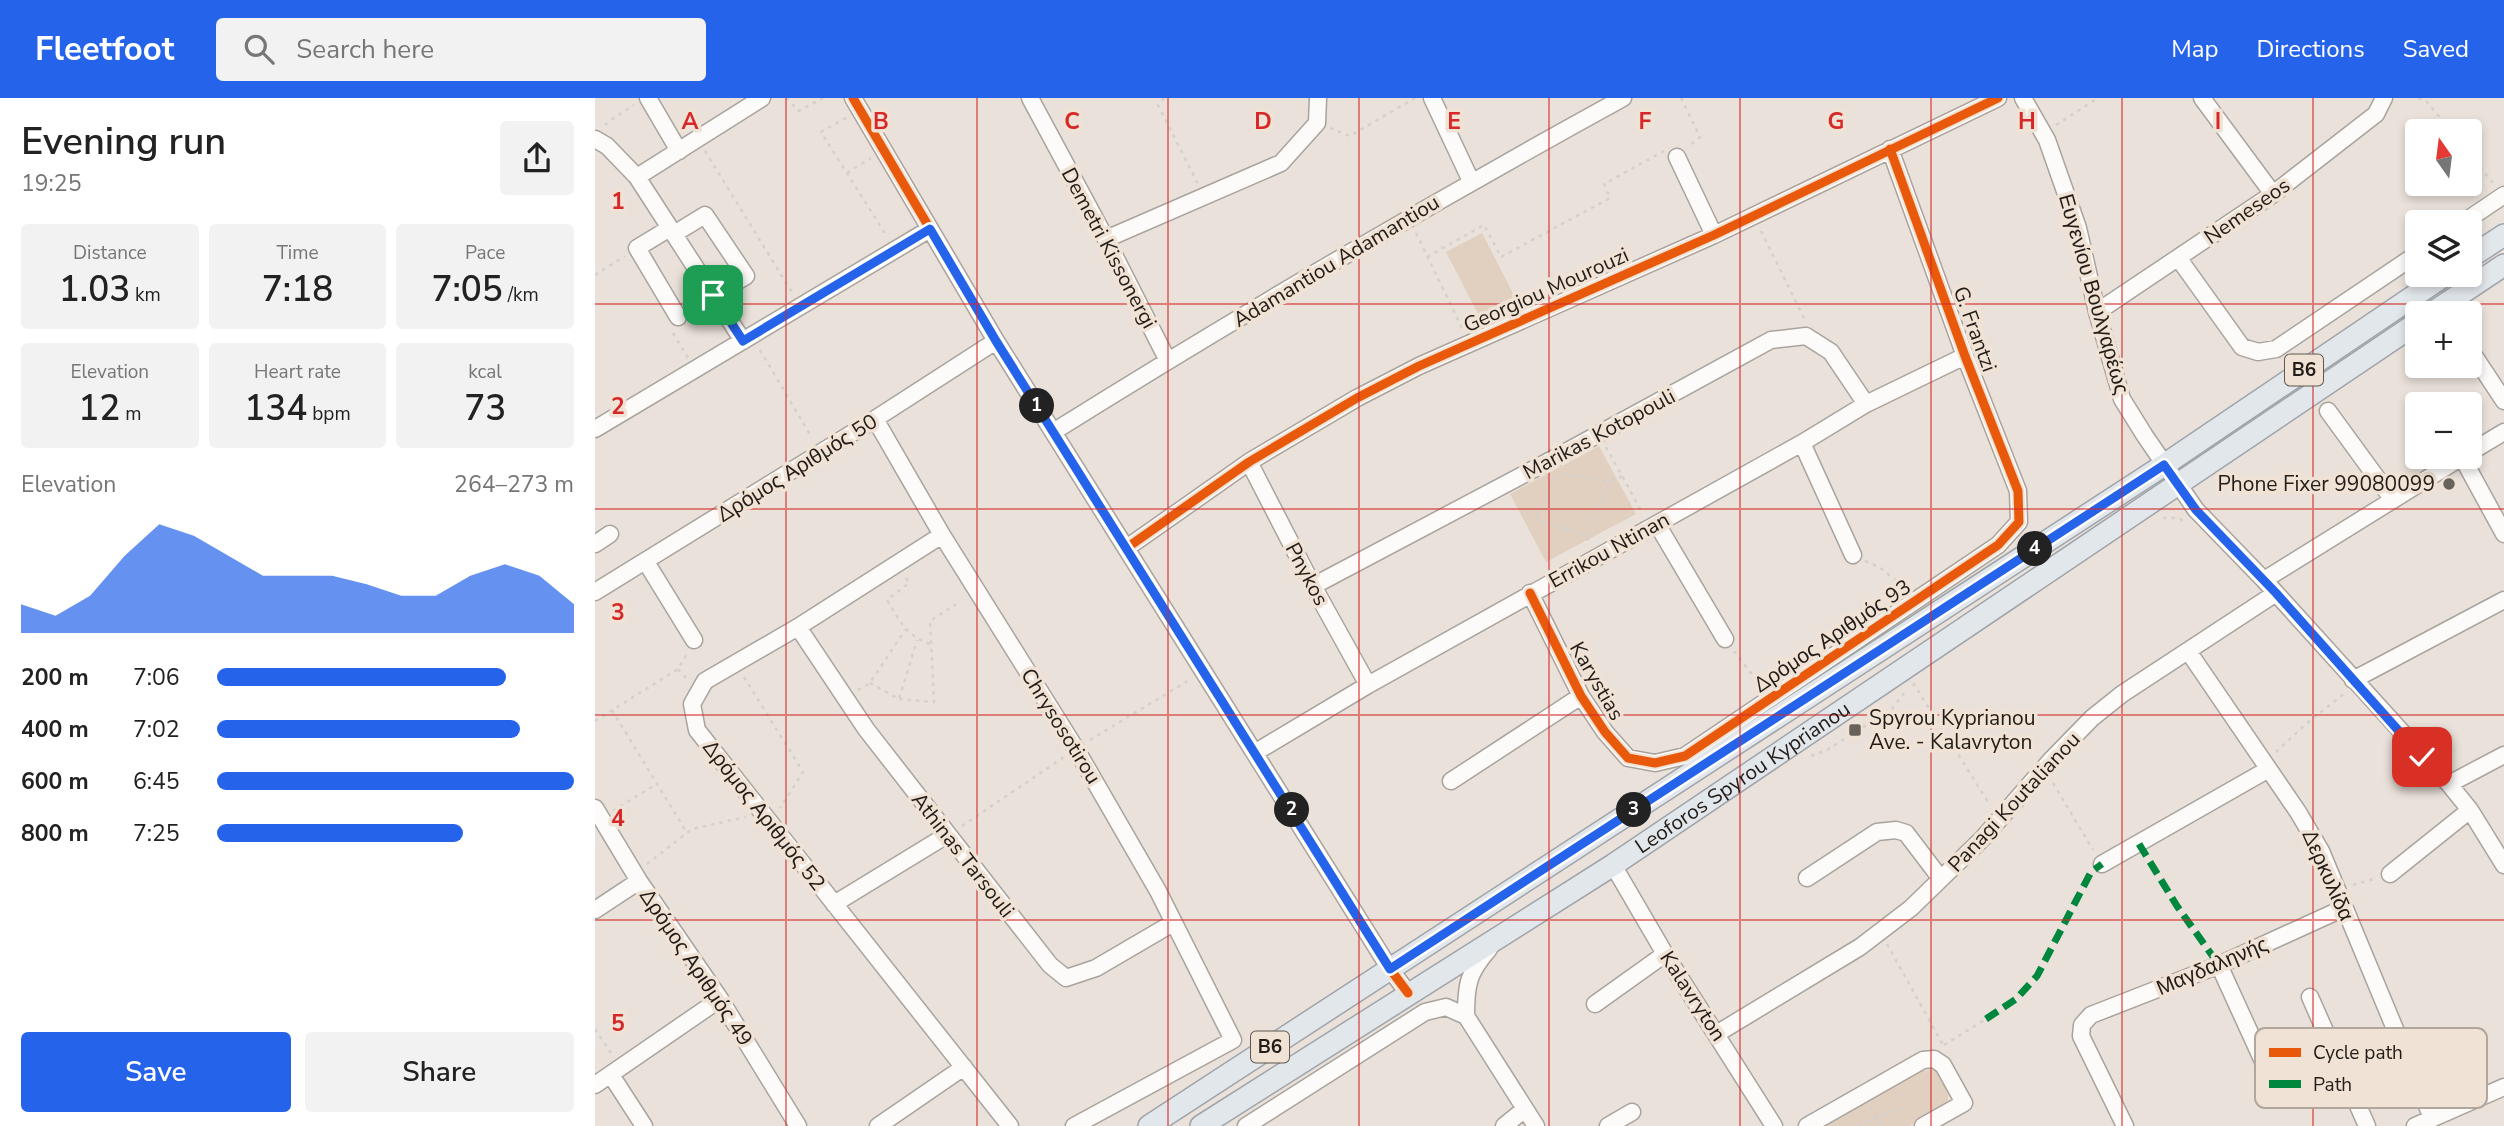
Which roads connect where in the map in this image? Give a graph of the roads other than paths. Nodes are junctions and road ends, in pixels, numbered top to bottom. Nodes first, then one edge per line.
1 (762, 98) edge
2 (1030, 98) edge
3 (1318, 98) edge
4 (1432, 98) edge
5 (1623, 98) edge
6 (1997, 98) edge
7 (2023, 98) edge
8 (2202, 98) edge
9 (2384, 98) edge
10 (642, 101) edge
11 (856, 104) edge
12 (595, 140) edge
13 (1891, 149) junction
14 (679, 151) junction
15 (1677, 157) road end
16 (637, 177) junction
17 (1471, 181) junction
18 (2273, 194) junction
19 (2504, 196) edge
20 (2482, 210) edge
21 (930, 229) junction
22 (672, 231) junction
23 (1714, 235) junction
24 (2504, 235) edge
25 (1106, 239) junction
26 (2482, 249) edge
27 (2179, 259) junction
28 (2405, 262) edge
29 (2504, 265) edge
30 (2427, 287) edge
31 (713, 295) junction
32 (2450, 301) edge
33 (2097, 312) junction
34 (678, 317) road end
35 (2405, 331) edge
36 (747, 338) junction
37 (996, 341) junction
38 (1965, 356) junction
39 (1168, 361) junction
40 (2482, 368) edge
41 (2504, 401) edge
42 (1866, 404) junction
43 (2328, 411) dead end
44 (875, 419) junction
45 (595, 429) edge
46 (1053, 432) junction
47 (2504, 432) edge
48 (1802, 443) junction
49 (2482, 445) edge
50 (1249, 462) junction
51 (2164, 465) junction
52 (2443, 469) edge
53 (2469, 469) edge
54 (2176, 484) junction
55 (2393, 500) junction
56 (2019, 522) joint
57 (1653, 526) junction
58 (610, 534) dead end
59 (2504, 534) edge
60 (942, 536) junction
61 (595, 544) edge
62 (1128, 547) junction
63 (1853, 555) road end
64 (646, 562) junction
65 (2264, 580) junction
66 (1313, 586) junction
67 (595, 592) edge
68 (1530, 593) junction
69 (2276, 593) junction
70 (2504, 600) edge
71 (798, 627) junction
72 (1725, 639) road end
73 (694, 640) road end
74 (2188, 651) junction
75 (2354, 682) junction
76 (1368, 685) junction
77 (1581, 696) junction
78 (1256, 752) junction
79 (2504, 755) edge
80 (1655, 763) joint
81 (2265, 767) junction
82 (1451, 781) dead end
83 (2449, 784) junction
84 (2470, 810) junction
85 (598, 813) edge
86 (947, 835) junction
87 (2102, 864) road end
88 (1613, 865) junction
89 (2504, 865) edge
90 (2390, 874) road end
91 (637, 877) junction
92 (1807, 878) dead end
93 (1941, 879) junction
94 (834, 904) junction
95 (2344, 908) junction
96 (595, 910) edge
97 (1173, 923) junction
98 (1502, 933) junction
99 (1665, 954) junction
100 (2219, 965) junction
101 (1390, 969) junction
102 (1408, 993) junction
103 (2310, 997) dead end
104 (720, 999) junction
105 (1595, 1004) dead end
106 (1466, 1016) junction
107 (2324, 1028) edge
108 (2394, 1028) edge
109 (1718, 1033) junction
110 (2255, 1044) edge
111 (964, 1067) junction
112 (616, 1071) junction
113 (595, 1085) edge
114 (2504, 1087) edge
115 (2487, 1094) edge
116 (2359, 1108) edge
117 (2428, 1108) edge
118 (2455, 1108) edge
119 (1525, 1109) junction
120 (1632, 1112) dead end
121 (2432, 1118) junction
122 (644, 1126) edge
123 (798, 1126) edge
124 (878, 1126) edge
125 (1010, 1126) edge
126 (1074, 1126) edge
127 (1149, 1126) edge
128 (1201, 1126) edge
129 (1246, 1126) edge
130 (1504, 1126) edge
131 (1536, 1126) edge
132 (1608, 1126) edge
133 (1774, 1126) edge
134 (1807, 1126) edge
135 (1923, 1126) edge
136 (2125, 1126) edge
137 (2367, 1126) edge
138 (2415, 1126) edge

1 - 14 street
2 - 25 street, Demetri Kissonergi
3 - 25 street
4 - 17 street
5 - 17 street, Adamantiou Adamantiou
6 - 13 street, Georgiou Mourouzi
7 - 33 street, Ευγενίου Βουλγαρέως
8 - 18 street
9 - 18 street, Nemeseos
10 - 14 street
11 - 21 street
12 - 16 street
13 - 23 street, Georgiou Mourouzi
13 - 38 street, G. Frantzi
14 - 16 street
15 - 23 street
16 - 22 street
17 - 39 street, Adamantiou Adamantiou
18 - 27 street, Nemeseos
19 - 20 street
21 - 36 street
21 - 37 street
22 - 31 street
22 - 31 street
22 - 34 street
23 - 50 street, Georgiou Mourouzi
24 - 26 main road
25 - 39 street, Demetri Kissonergi
27 - 28 street
27 - 33 street, Nemeseos
29 - 32 main road
30 - 51 main road, Leoforos Spyrou Kyprianou / B6
31 - 36 street
33 - 51 street, Ευγενίου Βουλγαρέως
35 - 54 main road, Leoforos Spyrou Kyprianou / B6
36 - 45 street
37 - 44 street, Δρόμος Αριθμός 50
37 - 46 street
38 - 42 street, Errikou Ntinan
38 - 56 street, G. Frantzi
39 - 46 street, Adamantiou Adamantiou
40 - 41 street
42 - 48 street, Errikou Ntinan
42 - 66 street, Marikas Kotopouli
43 - 55 street
44 - 60 street, Chrysosotirou
44 - 64 street, Δρόμος Αριθμός 50
46 - 62 street
47 - 49 street
48 - 57 street, Errikou Ntinan
48 - 63 street
50 - 62 street, Georgiou Mourouzi
50 - 66 street, Pnykos
51 - 54 street, Ευγενίου Βουλγαρέως
51 - 101 main road, Leoforos Spyrou Kyprianou / B6
52 - 55 street
53 - 59 street
54 - 65 street, Ευγενίου Βουλγαρέως
54 - 88 main road, Leoforos Spyrou Kyprianou / B6
55 - 65 street
56 - 80 street, Δρόμος Αριθμός 93
57 - 68 street, Errikou Ntinan
57 - 72 street
58 - 61 street
60 - 71 street, Δρόμος Αριθμός 52
60 - 97 street, Chrysosotirou
62 - 78 street
64 - 67 street, Δρόμος Αριθμός 50
64 - 73 street
65 - 69 street, Ευγενίου Βουλγαρέως
66 - 76 street, Pnykos
68 - 76 street, Errikou Ntinan
68 - 77 street, Karystias
69 - 74 street, Panagi Koutalianou
69 - 75 street, Ευγενίου Βουλγαρέως
70 - 75 street
71 - 86 street, Athinas Tarsouli
71 - 94 street, Δρόμος Αριθμός 52
74 - 81 street, Δερκυλίδα
74 - 93 street, Panagi Koutalianou
75 - 83 street, Ευγενίου Βουλγαρέως
76 - 78 street, Errikou Ntinan
77 - 80 street, Karystias
77 - 82 street
78 - 101 street
79 - 83 street
81 - 87 street
81 - 95 street, Δερκυλίδα
83 - 84 street, Ευγενίου Βουλγαρέως
84 - 89 street, Ευγενίου Βουλγαρέως
84 - 90 street
85 - 91 street, Δρόμος Αριθμός 49
86 - 94 street
86 - 97 street, Athinas Tarsouli
88 - 98 main road, Leoforos Spyrou Kyprianou / B6
88 - 99 street, Kalavryton
91 - 96 street
91 - 104 street, Δρόμος Αριθμός 49
92 - 93 street
93 - 109 street, Panagi Koutalianou
94 - 111 street, Δρόμος Αριθμός 52
95 - 100 street, Μαγδαληνής
95 - 108 street, Δερκυλίδα
97 - 126 street, Chrysosotirou
98 - 102 main road, Leoforos Spyrou Kyprianou / B6
98 - 106 street
99 - 105 street
99 - 109 street, Kalavryton
100 - 110 street
100 - 136 street, Μαγδαληνής
101 - 102 street
101 - 127 main road, Leoforos Spyrou Kyprianou / B6
102 - 128 main road, Leoforos Spyrou Kyprianou / B6
103 - 107 street
104 - 112 street
104 - 123 street, Δρόμος Αριθμός 49
106 - 119 street
106 - 129 street
109 - 133 street, Kalavryton
111 - 124 street
111 - 125 street, Δρόμος Αριθμός 52
112 - 113 street
112 - 122 street
114 - 115 street
116 - 137 street
117 - 121 street, Δερκυλίδα
118 - 121 street
119 - 130 street
119 - 131 street
120 - 132 street
121 - 138 street
134 - 135 street

